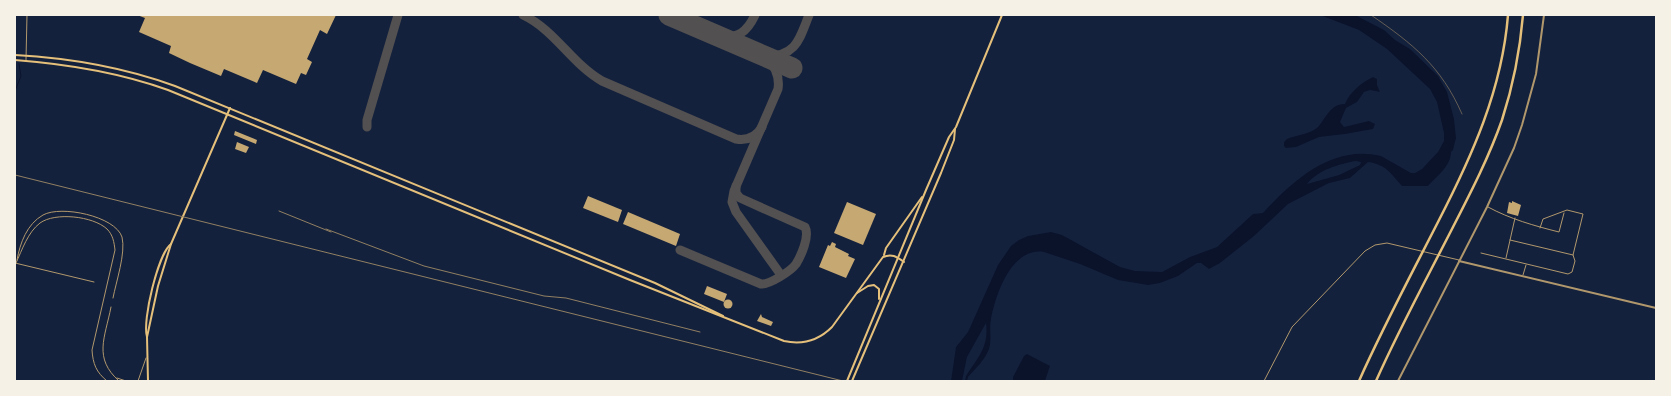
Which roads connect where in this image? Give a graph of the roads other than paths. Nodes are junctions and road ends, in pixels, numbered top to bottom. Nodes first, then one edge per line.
1 (27, 15) edge
2 (1002, 15) edge
3 (1371, 15) edge
4 (1508, 15) edge
5 (1523, 15) edge
6 (1544, 15) edge
7 (15, 55) edge
8 (26, 56) junction
9 (15, 60) edge
10 (26, 61) junction
11 (230, 108) junction
12 (228, 114) junction
13 (1462, 114) dead end
14 (956, 127) junction
15 (925, 193) junction
16 (1487, 207) junction
17 (1564, 212) junction
18 (1515, 218) junction
19 (1540, 228) junction
20 (1510, 240) junction
21 (171, 244) junction
22 (1480, 253) dead end
23 (1573, 255) junction
24 (885, 256) junction
25 (898, 257) junction
26 (1506, 259) junction
27 (1459, 260) junction
28 (904, 262) junction
29 (15, 263) edge
30 (1526, 264) junction
31 (1523, 276) junction
32 (94, 282) dead end
33 (855, 295) junction
34 (113, 298) dead end
35 (877, 306) junction
36 (111, 308) dead end
37 (1656, 308) edge
38 (729, 319) junction
39 (147, 337) junction
40 (146, 358) junction
41 (115, 377) junction
42 (107, 381) edge
43 (119, 381) edge
44 (126, 381) edge
45 (138, 381) edge
46 (148, 381) edge
47 (847, 381) edge
48 (852, 381) edge
49 (1264, 381) edge
50 (1359, 381) edge
51 (1376, 381) edge
52 (1398, 381) edge

1 - 8 street
2 - 14 main road
3 - 13 lane
4 - 50 highway
5 - 51 highway
6 - 16 street
7 - 8 main road
8 - 10 street
8 - 11 main road
9 - 10 main road
10 - 12 main road
11 - 12 main road
11 - 38 main road
12 - 21 main road
12 - 38 main road
14 - 15 main road
14 - 28 main road
15 - 24 main road
15 - 25 main road
16 - 18 street
16 - 27 street
17 - 19 street
17 - 19 street
17 - 23 street
18 - 19 street
18 - 20 street
20 - 23 street
20 - 26 street
21 - 39 main road
21 - 39 main road
22 - 26 street
23 - 30 street
24 - 25 main road
24 - 33 main road
25 - 28 main road
25 - 35 main road
26 - 30 street
27 - 31 street
27 - 49 street
27 - 52 street
28 - 48 main road
29 - 32 street
29 - 34 street
29 - 42 street
30 - 31 street
31 - 37 street
33 - 35 main road
33 - 38 main road
35 - 47 main road
36 - 41 street
39 - 40 main road
40 - 45 street
40 - 46 main road
41 - 43 street
41 - 44 street

